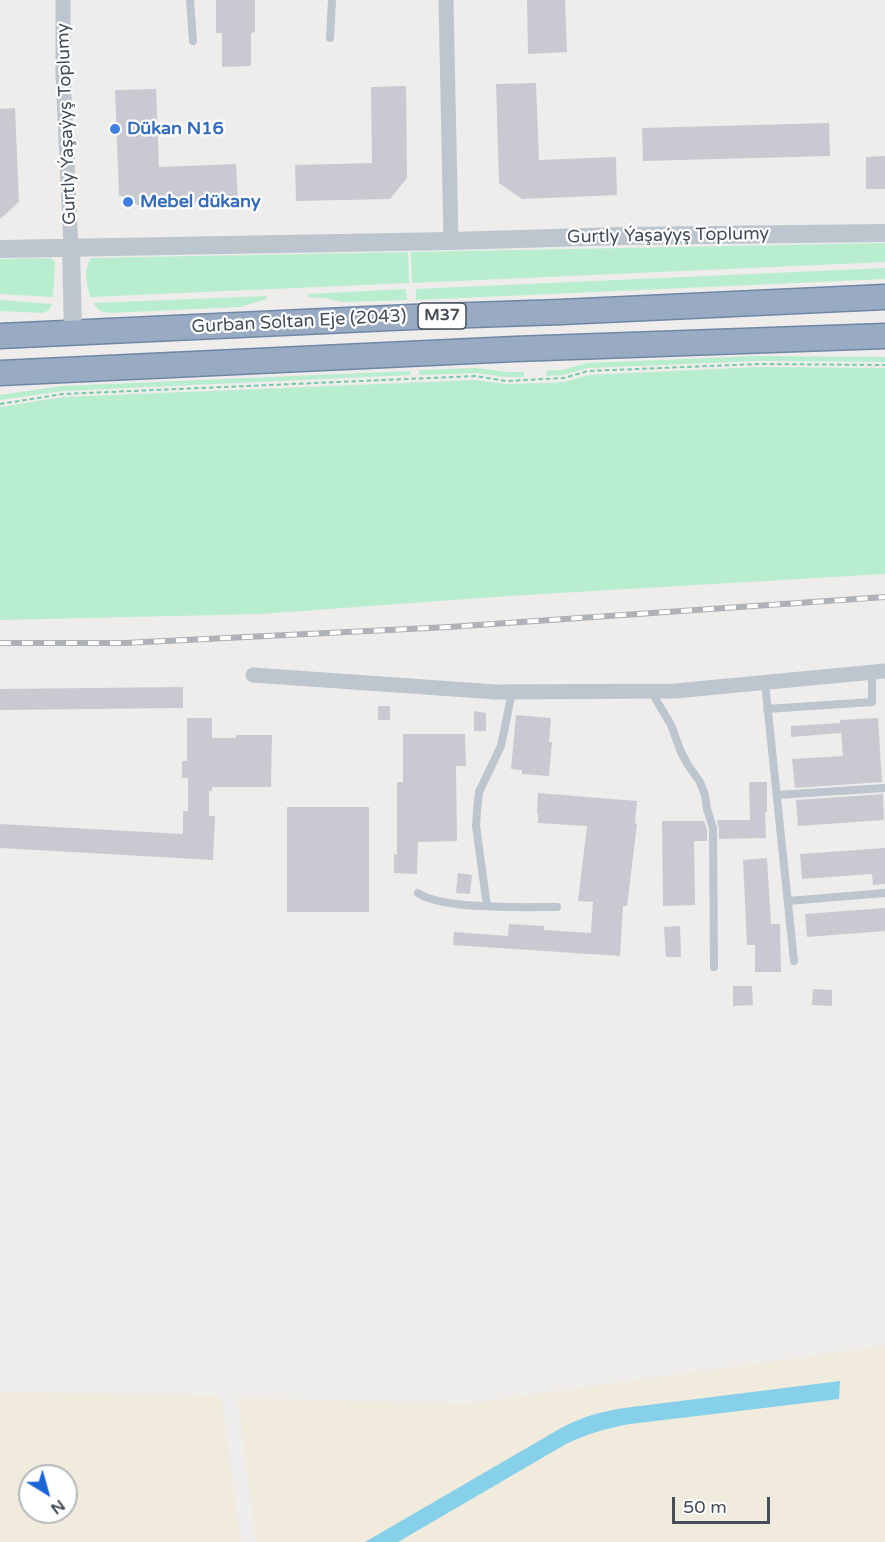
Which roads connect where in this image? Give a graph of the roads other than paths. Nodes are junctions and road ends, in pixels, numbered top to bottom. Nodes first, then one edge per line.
1 (63, 0) edge
2 (190, 0) edge
3 (332, 0) edge
4 (446, 0) edge
5 (330, 38) dead end
6 (193, 41) dead end
7 (885, 233) edge
8 (451, 241) junction
9 (71, 248) junction
10 (0, 249) edge
11 (885, 297) edge
12 (73, 332) junction
13 (0, 336) edge
14 (885, 336) edge
15 (802, 339) junction
16 (885, 348) edge
17 (0, 373) edge
18 (878, 672) edge
19 (253, 675) dead end
20 (765, 682) junction
21 (651, 691) junction
22 (512, 692) junction
23 (768, 709) junction
24 (885, 788) edge
25 (777, 795) junction
26 (418, 893) dead end
27 (885, 893) edge
28 (788, 902) junction
29 (487, 906) junction
30 (557, 907) dead end
31 (794, 961) dead end
32 (714, 967) dead end

1 - 9 street, Gurtly Ýaşaýyş Toplumy
2 - 6 lane
3 - 5 lane
4 - 8 street
7 - 8 street, Gurtly Ýaşaýyş Toplumy
8 - 9 street, Gurtly Ýaşaýyş Toplumy
9 - 10 street, Gurtly Ýaşaýyş Toplumy
9 - 12 street, Gurtly Ýaşaýyş Toplumy
11 - 12 highway, Gurban Soltan Eje (2043) / M37
12 - 13 highway, Gurban Soltan Eje (2043) / M37
14 - 15 highway, Gurban Soltan Eje (2043) / M37
15 - 16 highway
15 - 17 highway, Gurban Soltan Eje (2043) / M37
18 - 20 street
18 - 23 lane
19 - 22 street
20 - 21 street
20 - 23 lane
21 - 22 street
21 - 32 lane
22 - 29 lane
23 - 25 lane
24 - 25 lane
25 - 28 lane
26 - 29 lane
27 - 28 lane
28 - 31 lane
29 - 30 lane

